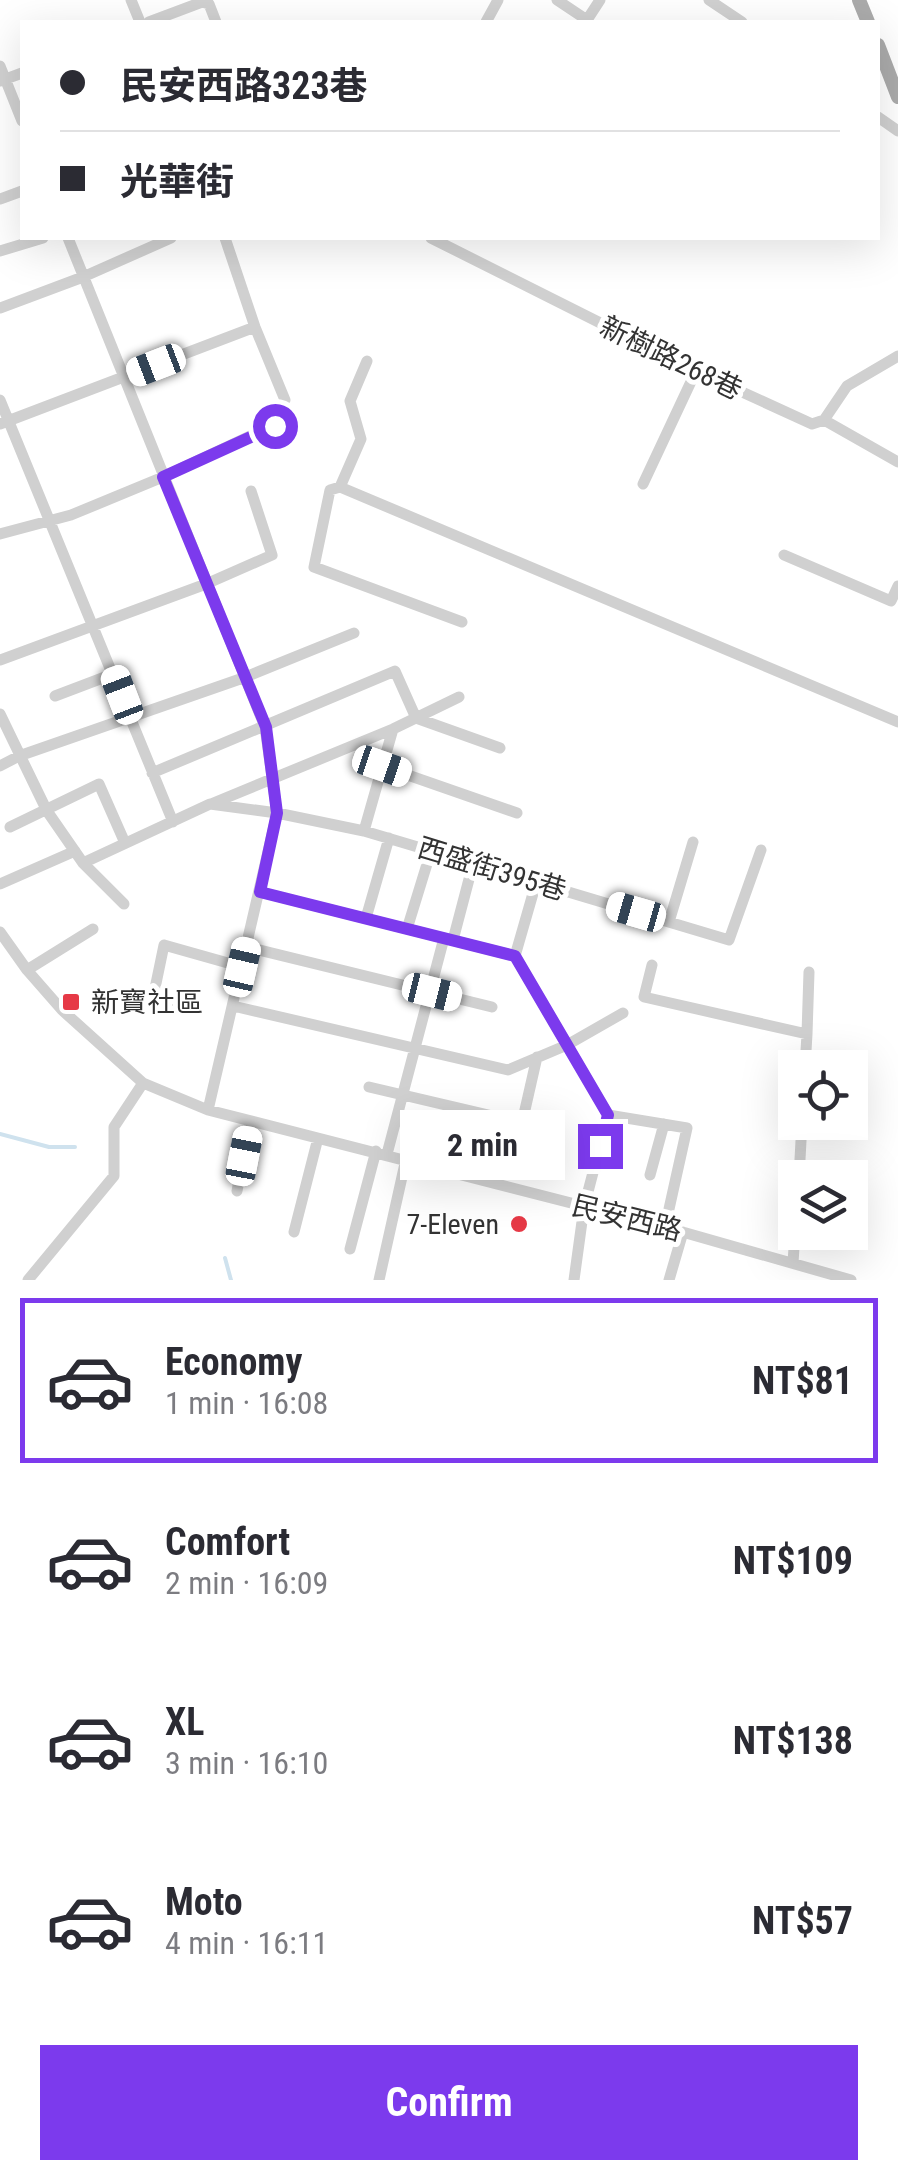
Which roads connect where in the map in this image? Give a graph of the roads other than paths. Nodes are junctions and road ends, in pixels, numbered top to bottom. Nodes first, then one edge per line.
1 (557, 0) edge
2 (600, 0) edge
3 (709, 0) edge
4 (202, 2) edge
5 (154, 20) edge
6 (739, 20) edge
7 (880, 50) edge
8 (0, 66) edge
9 (3, 80) edge
10 (898, 97) edge
11 (20, 116) edge
12 (36, 240) edge
13 (69, 240) edge
14 (166, 240) edge
15 (225, 240) edge
16 (435, 240) edge
17 (0, 251) edge
18 (83, 277) junction
19 (0, 308) edge
20 (254, 326) junction
21 (898, 356) edge
22 (367, 360) dead end
23 (696, 371) junction
24 (124, 378) junction
25 (0, 400) edge
26 (284, 400) dead end
27 (824, 420) junction
28 (282, 421) dead end
29 (4, 422) edge
30 (898, 462) edge
31 (163, 477) junction
32 (643, 484) dead end
33 (340, 487) junction
34 (251, 491) dead end
35 (50, 518) junction
36 (0, 534) edge
37 (784, 556) dead end
38 (206, 584) junction
39 (898, 586) edge
40 (462, 622) dead end
41 (94, 624) junction
42 (354, 632) dead end
43 (0, 660) edge
44 (113, 674) junction
45 (243, 678) junction
46 (55, 696) dead end
47 (459, 697) dead end
48 (0, 714) edge
49 (130, 716) junction
50 (416, 718) junction
51 (898, 722) edge
52 (266, 727) junction
53 (392, 729) junction
54 (500, 748) dead end
55 (19, 756) junction
56 (0, 766) edge
57 (382, 766) junction
58 (152, 773) junction
59 (274, 777) junction
60 (210, 804) junction
61 (47, 811) junction
62 (277, 813) junction
63 (516, 814) dead end
64 (173, 822) junction
65 (10, 827) dead end
66 (364, 831) junction
67 (390, 838) junction
68 (693, 842) dead end
69 (126, 844) junction
70 (762, 850) dead end
71 (431, 851) junction
72 (74, 852) junction
73 (82, 864) junction
74 (472, 864) junction
75 (536, 883) junction
76 (0, 884) edge
77 (260, 892) junction
78 (124, 904) dead end
79 (366, 918) junction
80 (669, 922) junction
81 (93, 929) dead end
82 (408, 929) junction
83 (0, 932) edge
84 (448, 939) junction
85 (247, 948) junction
86 (515, 956) junction
87 (652, 965) dead end
88 (242, 967) junction
89 (26, 970) junction
90 (809, 972) dead end
91 (432, 992) junction
92 (233, 1006) junction
93 (492, 1007) dead end
94 (191, 1008) dead end
95 (624, 1013) dead end
96 (807, 1034) junction
97 (567, 1045) junction
98 (415, 1047) junction
99 (806, 1050) edge
100 (537, 1057) junction
101 (143, 1082) junction
102 (369, 1088) dead end
103 (402, 1097) junction
104 (208, 1110) junction
105 (608, 1115) junction
106 (250, 1122) junction
107 (664, 1124) junction
108 (318, 1138) junction
109 (382, 1153) junction
110 (406, 1159) junction
111 (650, 1175) dead end
112 (237, 1191) dead end
113 (584, 1207) junction
114 (666, 1227) junction
115 (294, 1232) dead end
116 (682, 1232) junction
117 (350, 1250) dead end
118 (794, 1250) edge
119 (794, 1263) junction
120 (28, 1280) edge
121 (379, 1280) edge
122 (574, 1280) edge
123 (668, 1280) edge
124 (851, 1280) edge

1 - 2 street
3 - 6 street
4 - 5 street
7 - 10 main road
8 - 9 street
9 - 11 street
12 - 17 street
13 - 18 street
14 - 18 street
15 - 20 street
16 - 23 street, 新樹路268巷
18 - 19 street
18 - 24 street
20 - 24 street
20 - 26 street
21 - 27 street
22 - 33 street
23 - 27 street, 新樹路268巷
23 - 32 street
24 - 29 street
24 - 31 street
25 - 29 street
27 - 30 street, 新樹路268巷
28 - 31 street
29 - 35 street
31 - 35 street
31 - 38 street
33 - 40 street
33 - 51 street
34 - 38 street
35 - 36 street
35 - 41 street
37 - 39 street
38 - 41 street
38 - 45 street
41 - 43 street
41 - 44 street
42 - 45 street
44 - 46 street
44 - 49 street
45 - 49 street
45 - 52 street
47 - 50 street
48 - 55 street
49 - 55 street
49 - 58 street
50 - 52 street
50 - 53 street
50 - 54 street
52 - 58 street
52 - 59 street
53 - 57 street
53 - 59 street
55 - 56 street
55 - 61 street
57 - 63 street
57 - 66 street
58 - 64 street
59 - 60 street
59 - 62 street
60 - 62 street, 西盛街395巷
60 - 64 street
61 - 65 street
61 - 69 street
61 - 72 street
62 - 66 street, 西盛街395巷
62 - 77 street
64 - 69 street
66 - 67 street, 西盛街395巷
67 - 71 street, 西盛街395巷
67 - 79 street
68 - 80 street
69 - 73 street
70 - 80 street, 西盛街395巷
71 - 74 street, 西盛街395巷
71 - 82 street
72 - 73 street
72 - 76 street
73 - 78 street
74 - 75 street, 西盛街395巷
74 - 84 street
75 - 80 street, 西盛街395巷
75 - 86 street
77 - 79 street
77 - 85 street
79 - 82 street
81 - 89 street
82 - 84 street
83 - 89 street, 民安西路
84 - 86 street
84 - 91 street
85 - 88 street
85 - 91 street
86 - 97 street
87 - 96 street
88 - 92 street
88 - 94 street
89 - 101 street, 民安西路
90 - 96 street
91 - 93 street
91 - 98 street
92 - 98 street
92 - 104 street
95 - 97 street
96 - 99 street
97 - 100 street
97 - 105 street
98 - 100 street
98 - 103 street
100 - 103 street
101 - 104 street, 民安西路
101 - 120 street
102 - 103 street
103 - 109 street
104 - 106 street, 民安西路
105 - 107 street
105 - 113 street
106 - 108 street, 民安西路
106 - 112 street
107 - 111 street
107 - 114 street
108 - 109 street, 民安西路
108 - 115 street
109 - 110 street, 民安西路
109 - 117 street
110 - 113 street, 民安西路
110 - 121 street
113 - 114 street, 民安西路
113 - 122 street
114 - 116 street, 民安西路
116 - 119 street, 民安西路
116 - 123 street
118 - 119 street
119 - 124 street, 民安西路

